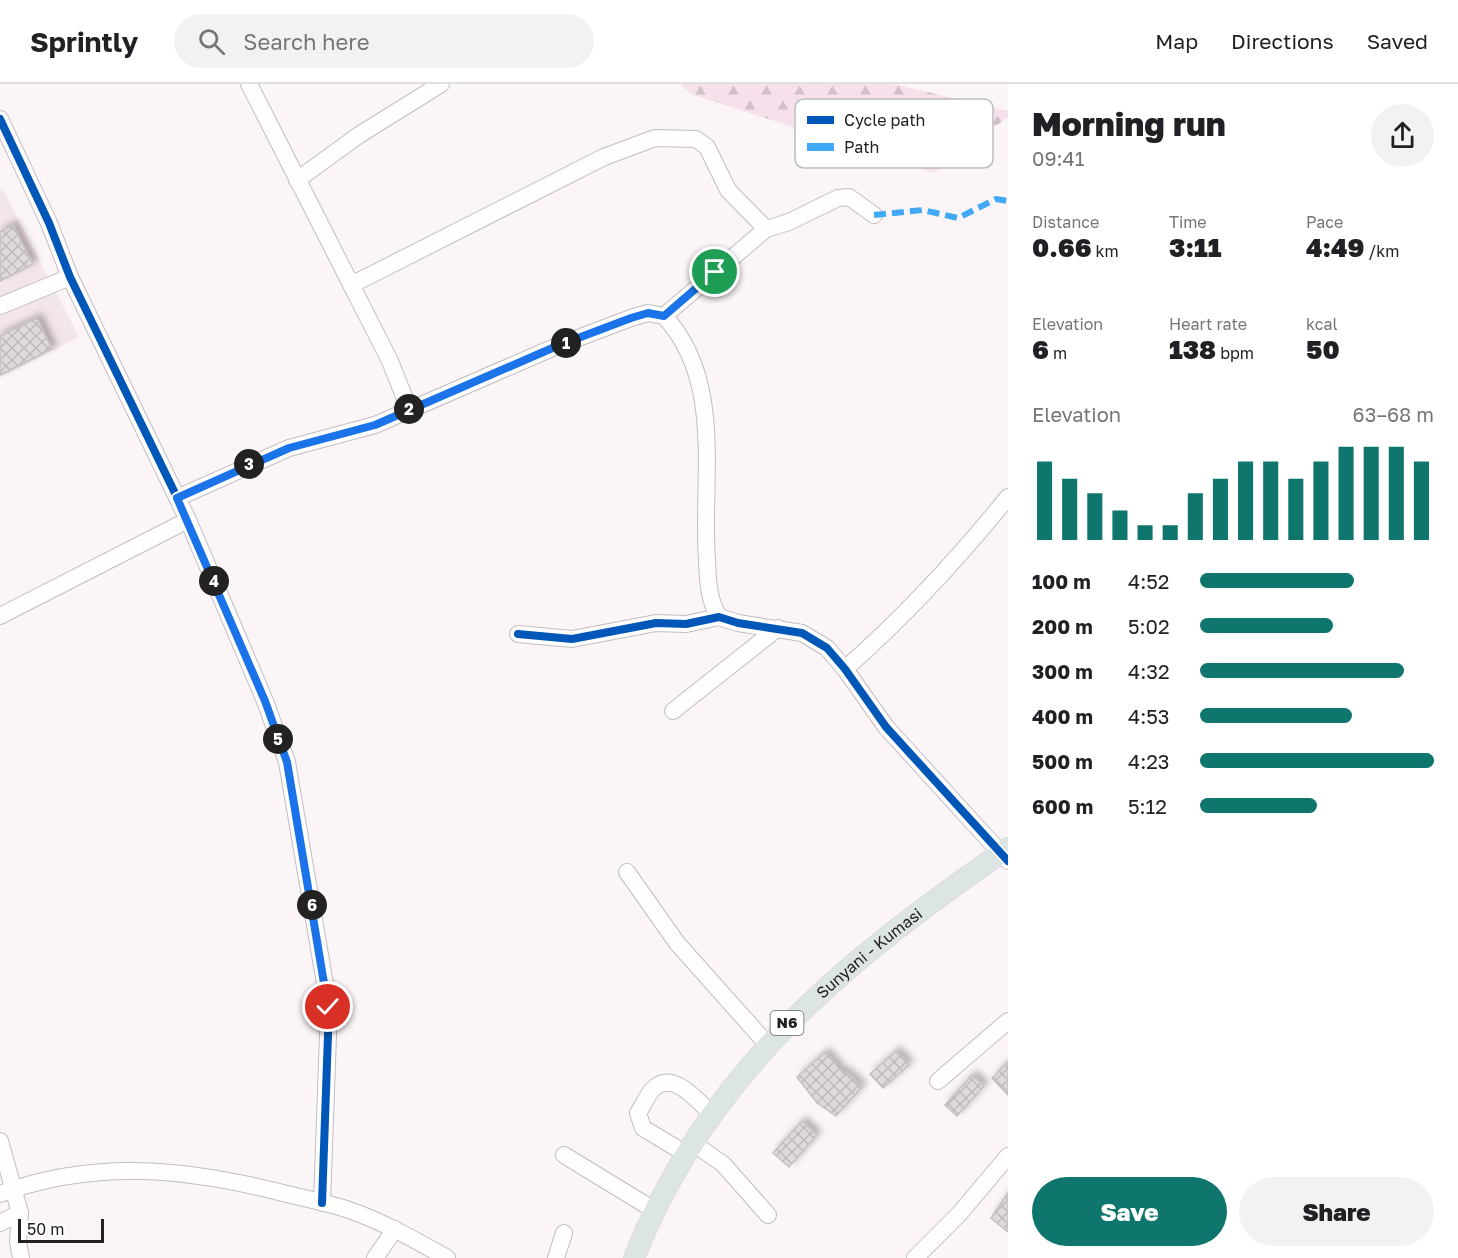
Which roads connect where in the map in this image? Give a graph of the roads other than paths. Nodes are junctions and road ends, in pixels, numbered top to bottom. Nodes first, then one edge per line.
1 (249, 84) edge
2 (441, 84) edge
3 (0, 119) edge
4 (297, 180) junction
5 (874, 216) dead end
6 (766, 229) junction
7 (70, 277) junction
8 (351, 285) junction
9 (0, 306) edge
10 (664, 316) junction
11 (409, 409) junction
12 (1008, 497) edge
13 (177, 498) junction
14 (188, 520) junction
15 (0, 616) edge
16 (719, 617) junction
17 (778, 628) junction
18 (518, 634) dead end
19 (845, 669) junction
20 (673, 711) dead end
21 (1006, 854) edge
22 (627, 872) dead end
23 (1008, 1021) edge
24 (767, 1044) junction
25 (938, 1081) dead end
26 (711, 1113) junction
27 (0, 1141) edge
28 (689, 1149) junction
29 (564, 1155) dead end
30 (1008, 1156) edge
31 (7, 1191) edge
32 (322, 1203) junction
33 (654, 1210) junction
34 (20, 1213) junction
35 (768, 1215) dead end
36 (0, 1223) edge
37 (394, 1229) junction
38 (564, 1233) dead end
39 (919, 1257) edge
40 (21, 1258) edge
41 (375, 1258) edge
42 (447, 1258) edge
43 (556, 1258) edge
44 (634, 1258) edge

1 - 4 street
2 - 4 street
3 - 7 street
4 - 8 street
5 - 6 street
6 - 8 street
6 - 10 street
7 - 9 street
7 - 13 street
8 - 11 street
10 - 11 street
10 - 16 street
11 - 13 street
12 - 19 street
13 - 14 street
14 - 15 street
14 - 32 street
16 - 17 street
16 - 18 street
17 - 19 street
17 - 20 street
19 - 21 street
21 - 24 main road, Sunyani - Kumasi / N6
22 - 24 street
23 - 25 street
24 - 26 main road, Sunyani - Kumasi / N6
26 - 28 main road, Sunyani - Kumasi / N6
26 - 28 street
27 - 31 street
28 - 33 main road, Sunyani - Kumasi / N6
28 - 35 street
29 - 33 street
30 - 39 street
31 - 32 street
31 - 34 street
32 - 37 street
33 - 44 main road, Sunyani - Kumasi / N6
34 - 36 street
34 - 40 street
37 - 41 street
37 - 42 street
38 - 43 street

